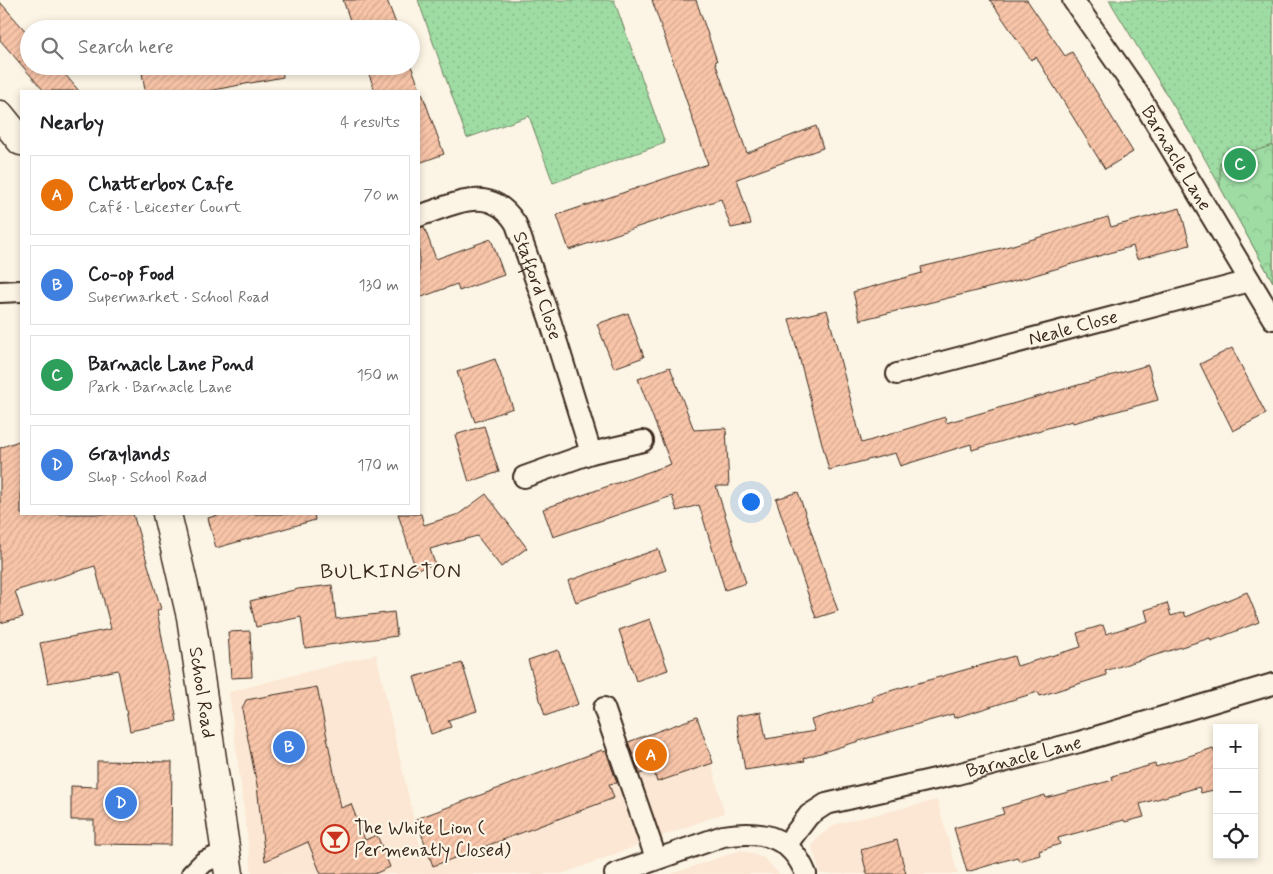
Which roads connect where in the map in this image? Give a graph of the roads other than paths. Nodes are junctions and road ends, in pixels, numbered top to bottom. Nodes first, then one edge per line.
1 (1073, 0) edge
2 (0, 115) edge
3 (20, 141) edge
4 (420, 216) edge
5 (1250, 281) junction
6 (20, 291) edge
7 (0, 292) edge
8 (1273, 319) edge
9 (898, 374) dead end
10 (643, 441) dead end
11 (591, 453) junction
12 (524, 477) dead end
13 (167, 515) edge
14 (1273, 684) edge
15 (604, 708) dead end
16 (787, 844) junction
17 (656, 858) junction
18 (228, 863) edge
19 (192, 874) edge
20 (615, 874) edge
21 (806, 874) edge

1 - 5 street, Barnacle Lane
2 - 3 main road
4 - 11 street, Stafford Close
5 - 8 street, Barnacle Lane
5 - 9 street, Neale Close
6 - 7 street
10 - 11 street
11 - 12 street
13 - 18 main road, School Road
14 - 16 street, Barnacle Lane
15 - 17 street
16 - 17 street
16 - 21 street
17 - 20 street
18 - 19 street

